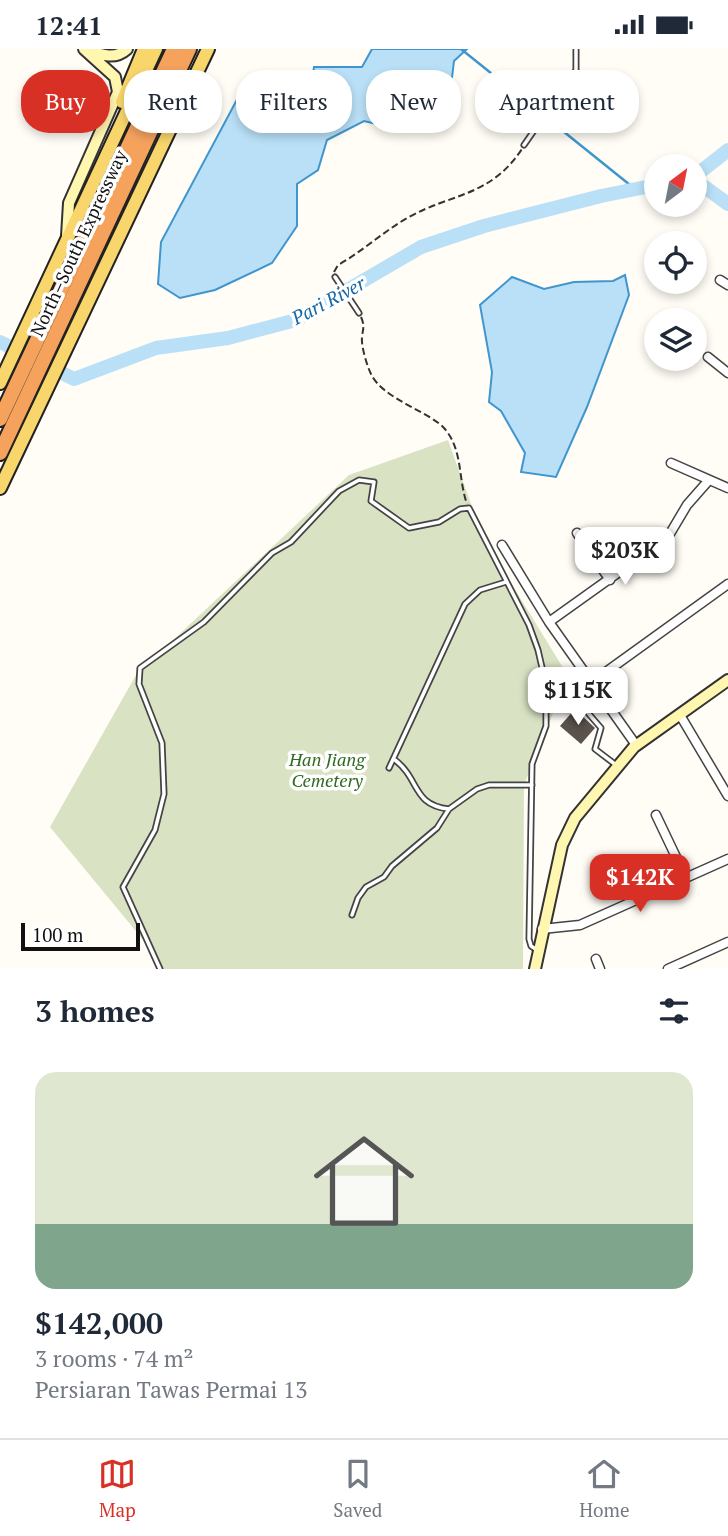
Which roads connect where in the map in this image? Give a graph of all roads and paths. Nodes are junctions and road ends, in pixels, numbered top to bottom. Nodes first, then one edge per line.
1 (85, 49) edge
2 (127, 49) edge
3 (144, 49) edge
4 (156, 49) edge
5 (174, 49) edge
6 (189, 49) edge
7 (208, 49) edge
8 (576, 49) edge
9 (524, 145) joint
10 (102, 165) junction
11 (67, 239) junction
12 (335, 277) joint
13 (720, 279) dead end
14 (728, 285) edge
15 (359, 313) joint
16 (36, 324) junction
17 (64, 337) junction
18 (708, 357) dead end
19 (728, 373) edge
20 (0, 383) edge
21 (13, 408) junction
22 (0, 419) edge
23 (0, 453) edge
24 (671, 463) dead end
25 (709, 480) junction
26 (0, 488) edge
27 (728, 488) edge
28 (469, 508) junction
29 (577, 533) dead end
30 (502, 545) dead end
31 (610, 580) junction
32 (506, 582) junction
33 (728, 584) edge
34 (549, 622) junction
35 (728, 681) edge
36 (592, 683) junction
37 (582, 706) dead end
38 (680, 715) junction
39 (636, 745) junction
40 (394, 760) junction
41 (616, 765) junction
42 (389, 768) dead end
43 (728, 775) edge
44 (720, 781) junction
45 (532, 785) junction
46 (728, 796) edge
47 (449, 809) junction
48 (656, 815) dead end
49 (728, 859) edge
50 (686, 878) junction
51 (352, 915) dead end
52 (542, 929) junction
53 (728, 942) edge
54 (538, 950) junction
55 (596, 959) dead end
56 (160, 969) edge
57 (535, 969) edge
58 (600, 969) edge
59 (668, 969) edge

1 - 2 street
1 - 11 street
3 - 10 main road
4 - 10 main road
5 - 16 highway, North–South Expressway
6 - 17 highway, North–South Expressway
7 - 17 main road
8 - 9 lane
9 - 12 path
10 - 11 main road
11 - 16 main road
12 - 15 lane
13 - 14 street
15 - 28 path
16 - 20 main road
16 - 21 highway, North–South Expressway
17 - 21 highway, North–South Expressway
17 - 26 main road
18 - 19 street
21 - 22 highway, North–South Expressway
21 - 23 highway, North–South Expressway
24 - 25 street
25 - 27 street
25 - 31 street
28 - 32 lane
28 - 56 lane
29 - 31 street
30 - 34 street
31 - 34 street
32 - 40 lane
32 - 45 lane
33 - 36 street
34 - 36 street
35 - 38 street
36 - 39 street
37 - 41 lane
38 - 39 street
38 - 44 street
39 - 41 street
40 - 42 lane
40 - 47 lane
41 - 52 street
43 - 44 street
44 - 46 street
45 - 47 lane
45 - 54 lane
47 - 51 lane
48 - 50 street
49 - 50 street
50 - 52 street
52 - 54 street
53 - 59 street
54 - 57 street
55 - 58 street

